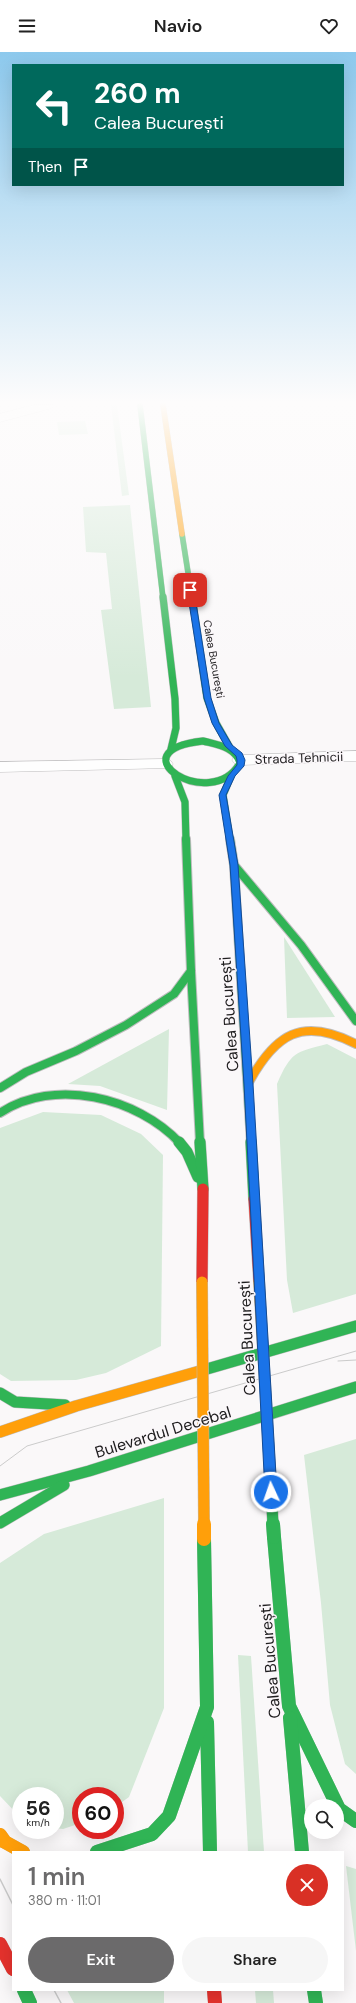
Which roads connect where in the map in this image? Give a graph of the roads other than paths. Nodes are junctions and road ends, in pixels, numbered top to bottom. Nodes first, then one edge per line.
1 (151, 496) edge
2 (177, 496) edge
3 (229, 746) junction
4 (356, 756) edge
5 (241, 760) junction
6 (170, 763) junction
7 (0, 767) edge
8 (232, 776) junction
9 (234, 865) junction
10 (191, 971) junction
11 (356, 1021) edge
12 (356, 1044) edge
13 (248, 1084) junction
14 (0, 1088) edge
15 (0, 1113) edge
16 (203, 1187) junction
17 (356, 1326) edge
18 (356, 1387) edge
19 (0, 1393) edge
20 (356, 1393) edge
21 (336, 1394) junction
22 (76, 1406) junction
23 (0, 1432) edge
24 (89, 1471) junction
25 (0, 1495) edge
26 (0, 1523) edge
27 (289, 1706) junction
28 (206, 1707) junction
29 (356, 1820) edge
30 (0, 1835) edge
31 (22, 1851) edge
32 (100, 1851) edge
33 (210, 1851) edge
34 (302, 1851) edge
35 (0, 1944) edge
36 (12, 1967) edge
37 (24, 1991) edge
38 (214, 1991) edge
39 (314, 1991) edge
40 (30, 2003) edge
41 (214, 2003) edge
42 (316, 2003) edge

1 - 6 main road
2 - 3 main road, Calea București
3 - 5 main road
3 - 6 main road
4 - 5 street, Strada Tehnicii
5 - 8 main road
6 - 7 street
6 - 8 main road
6 - 10 main road
8 - 9 main road, Calea București
9 - 11 main road
9 - 13 main road, Calea București
10 - 14 main road
10 - 16 main road
12 - 13 main road
13 - 27 main road, Calea București, bridge
15 - 16 main road
16 - 28 main road, bridge
17 - 22 main road
18 - 21 main road, Bulevardul Decebal
19 - 22 main road
20 - 21 main road
21 - 24 main road, Bulevardul Decebal
22 - 23 main road
24 - 25 main road, Bulevardul Decebal
24 - 26 main road
27 - 29 main road
27 - 34 main road, Calea București
28 - 32 main road
28 - 33 main road
30 - 31 main road
35 - 36 main road
37 - 40 main road
38 - 41 main road
39 - 42 main road

